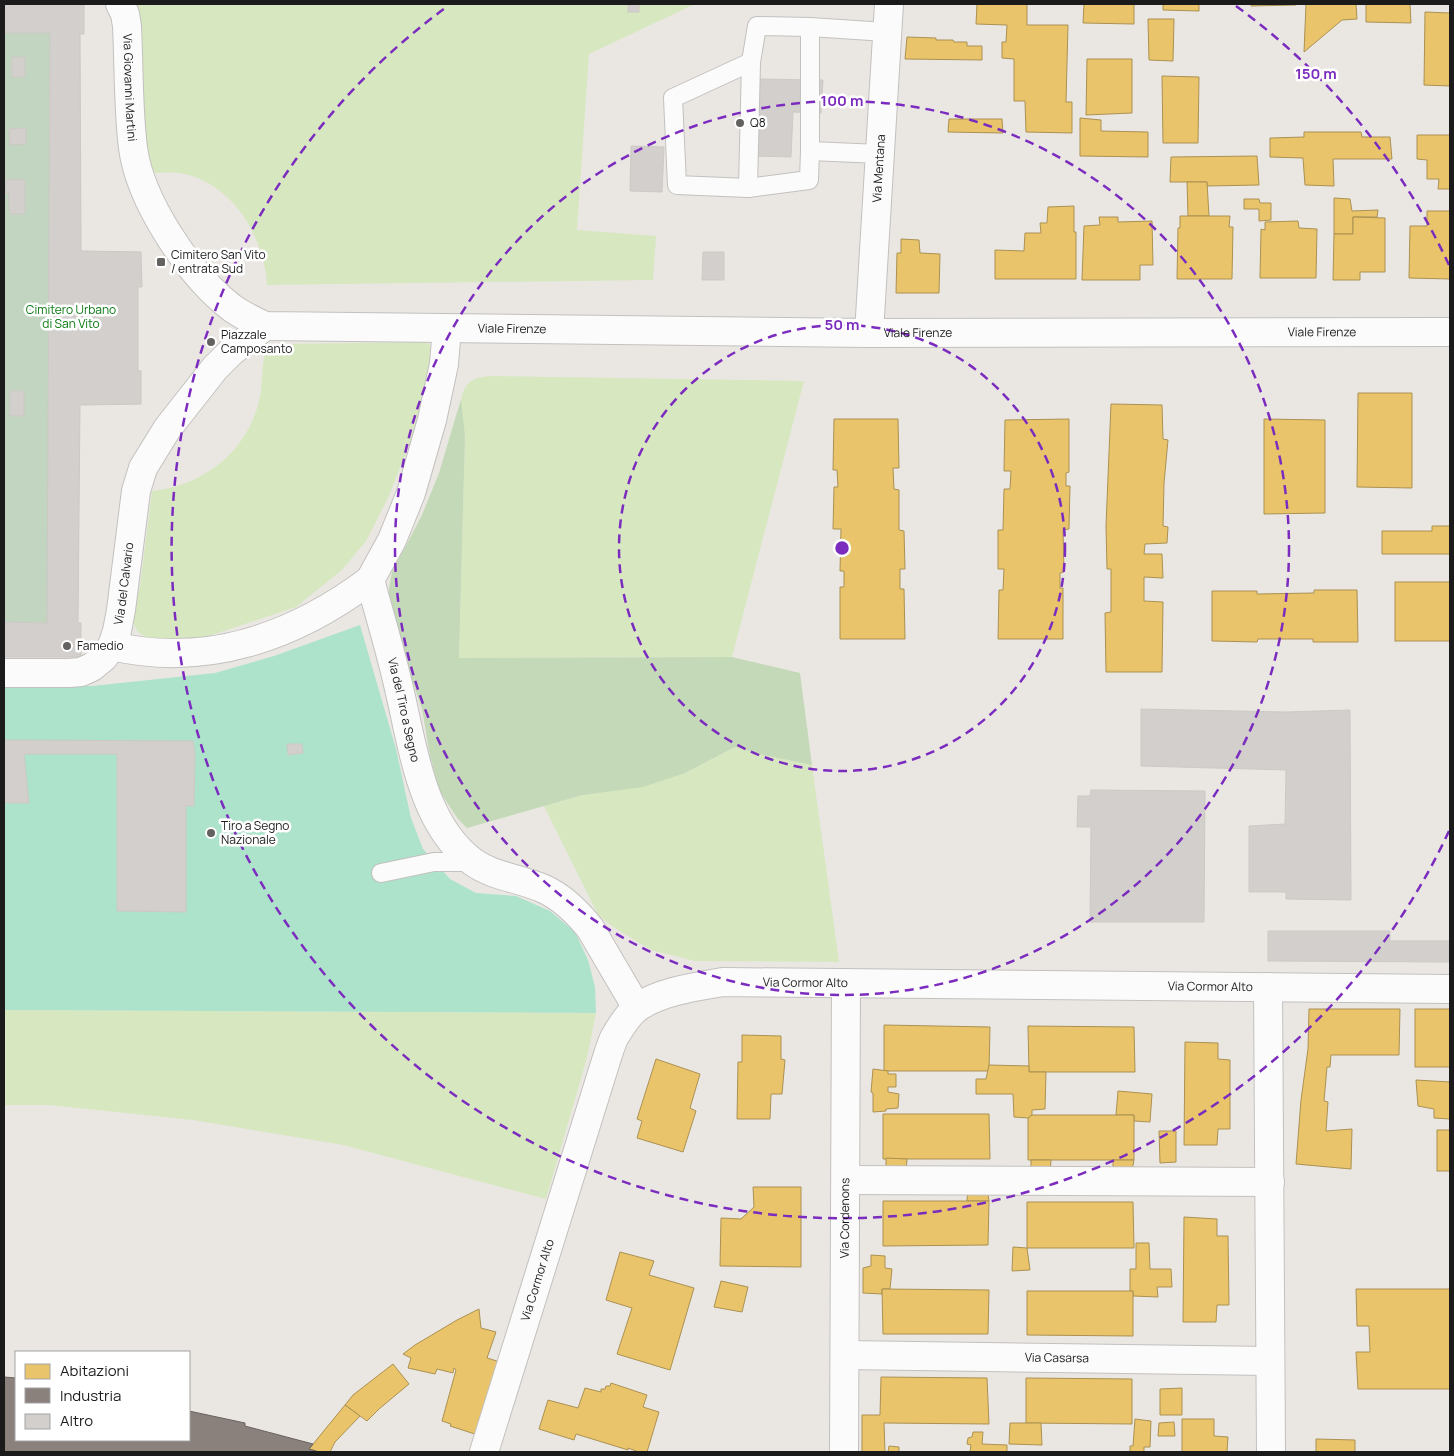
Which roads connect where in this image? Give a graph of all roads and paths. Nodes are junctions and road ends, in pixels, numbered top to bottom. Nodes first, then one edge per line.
1 (120, 4) edge
2 (888, 4) edge
3 (810, 27) junction
4 (886, 32) junction
5 (751, 62) junction
6 (810, 151) junction
7 (880, 154) junction
8 (748, 188) junction
9 (265, 326) junction
10 (447, 328) junction
11 (1450, 332) edge
12 (869, 333) junction
13 (370, 580) junction
14 (112, 646) junction
15 (4, 673) edge
16 (473, 862) junction
17 (381, 873) dead end
18 (846, 983) junction
19 (1268, 987) junction
20 (1450, 989) edge
21 (637, 1008) junction
22 (846, 1180) junction
23 (1270, 1182) junction
24 (845, 1355) junction
25 (1270, 1361) junction
26 (484, 1452) edge
27 (844, 1452) edge
28 (1271, 1452) edge

1 - 9 street, Via Giovanni Martini
2 - 4 street, Via Mentana
3 - 4 lane
3 - 5 lane
3 - 6 lane
4 - 7 street, Via Mentana
5 - 8 lane
5 - 8 lane
6 - 7 lane
6 - 8 lane
7 - 12 street, Via Mentana
9 - 10 street, Viale Firenze
9 - 14 street, Via del Calvario
10 - 12 street, Viale Firenze
10 - 13 street
11 - 12 street, Viale Firenze
13 - 14 street
13 - 16 street, Via del Tiro a Segno
14 - 15 street, Via del Calvario
16 - 17 lane
16 - 21 street, Via del Tiro a Segno
18 - 19 street, Via Cormor Alto
18 - 21 street, Via Cormor Alto
18 - 22 street, Via Cordenons
19 - 20 street, Via Cormor Alto
19 - 23 street
21 - 26 street, Via Cormor Alto
22 - 23 street
22 - 24 street, Via Cordenons
23 - 25 street
24 - 25 street, Via Casarsa
24 - 27 street, Via Cordenons
25 - 28 street

